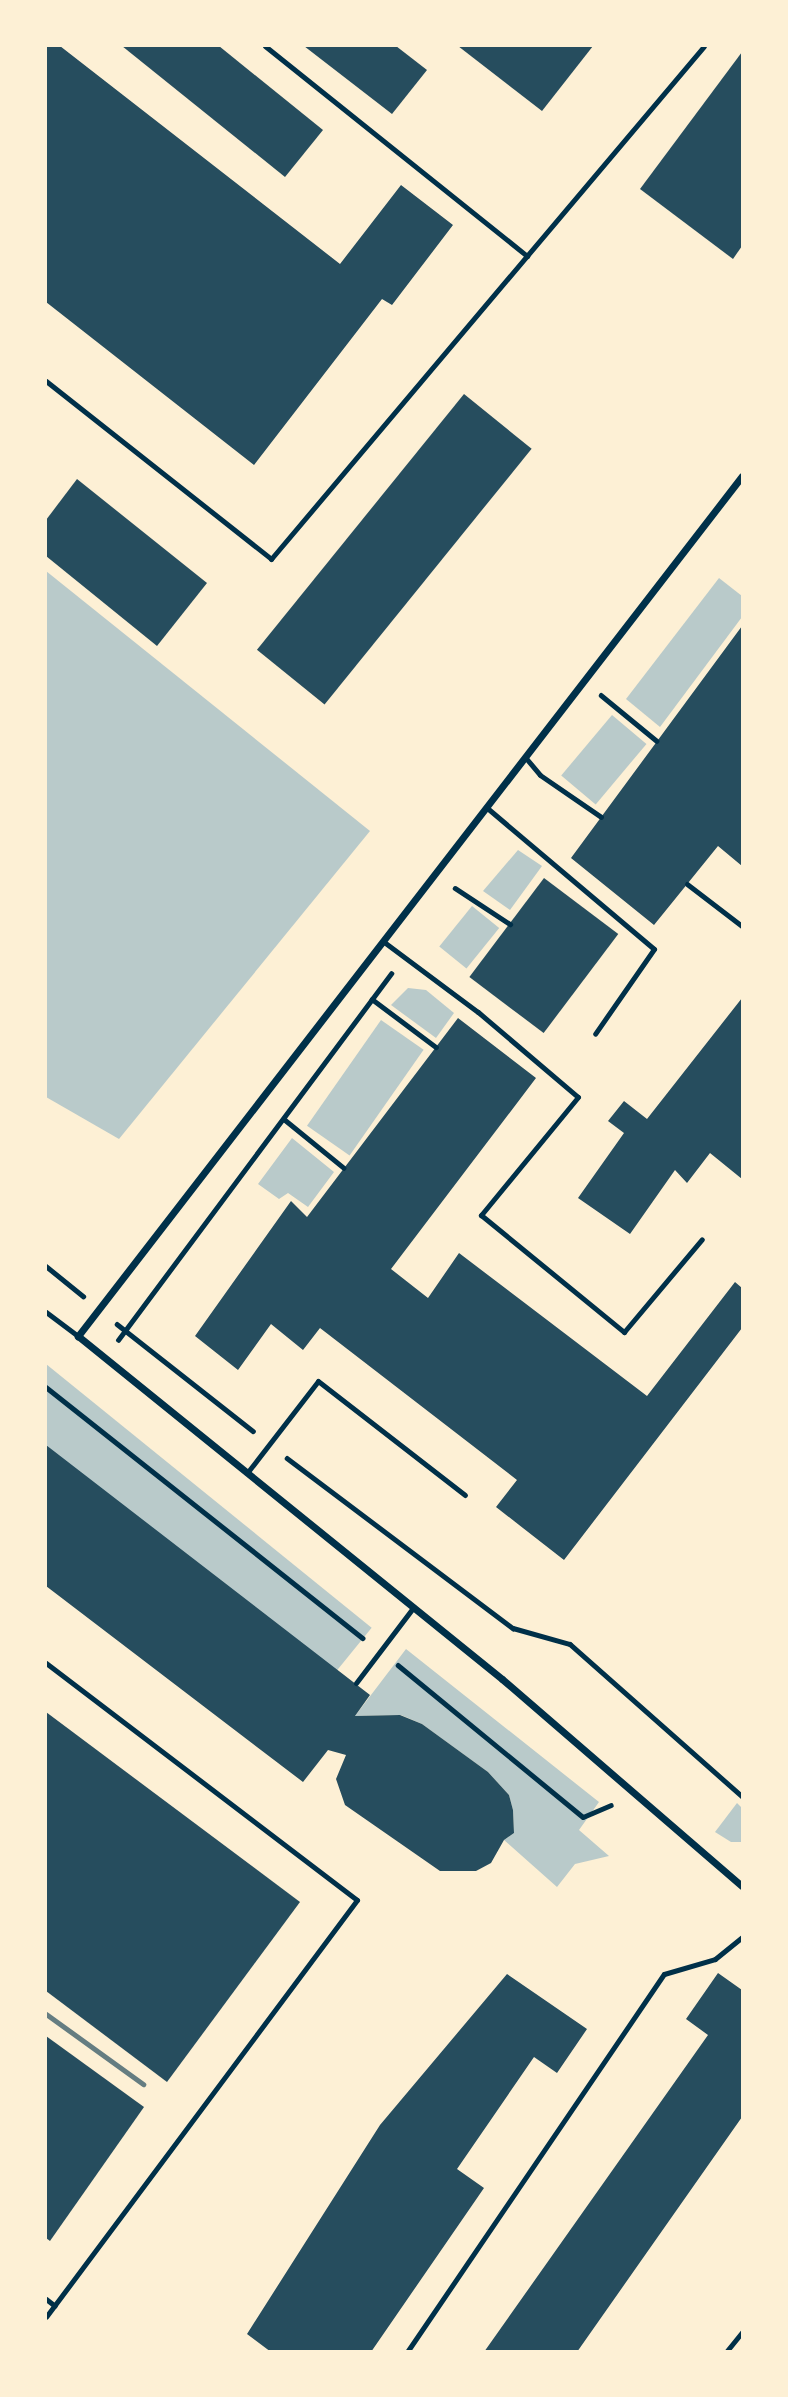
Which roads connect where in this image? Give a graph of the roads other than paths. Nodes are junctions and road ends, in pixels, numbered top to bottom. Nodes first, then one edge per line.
1 (265, 46) edge
2 (704, 46) edge
3 (527, 256) junction
4 (46, 381) edge
5 (743, 476) edge
6 (525, 757) junction
7 (486, 807) junction
8 (601, 817) dead end
9 (687, 884) dead end
10 (743, 926) edge
11 (384, 942) junction
12 (595, 1034) dead end
13 (702, 1239) dead end
14 (46, 1312) edge
15 (78, 1336) junction
16 (247, 1473) junction
17 (465, 1495) dead end
18 (413, 1608) junction
19 (46, 1663) edge
20 (356, 1684) dead end
21 (743, 1886) edge
22 (743, 1937) edge
23 (46, 2299) edge
24 (55, 2306) junction
25 (46, 2317) edge
26 (743, 2332) edge
27 (407, 2351) edge
28 (726, 2351) edge

1 - 3 lane
2 - 3 lane
3 - 4 lane
5 - 6 street
6 - 7 street
6 - 8 lane
7 - 11 street
7 - 12 lane
9 - 10 lane
11 - 13 lane
11 - 15 street
14 - 15 lane
15 - 16 street
16 - 17 lane
16 - 18 street
18 - 20 lane
18 - 21 street
19 - 24 lane
22 - 27 lane
23 - 24 lane
24 - 25 lane
26 - 28 lane

